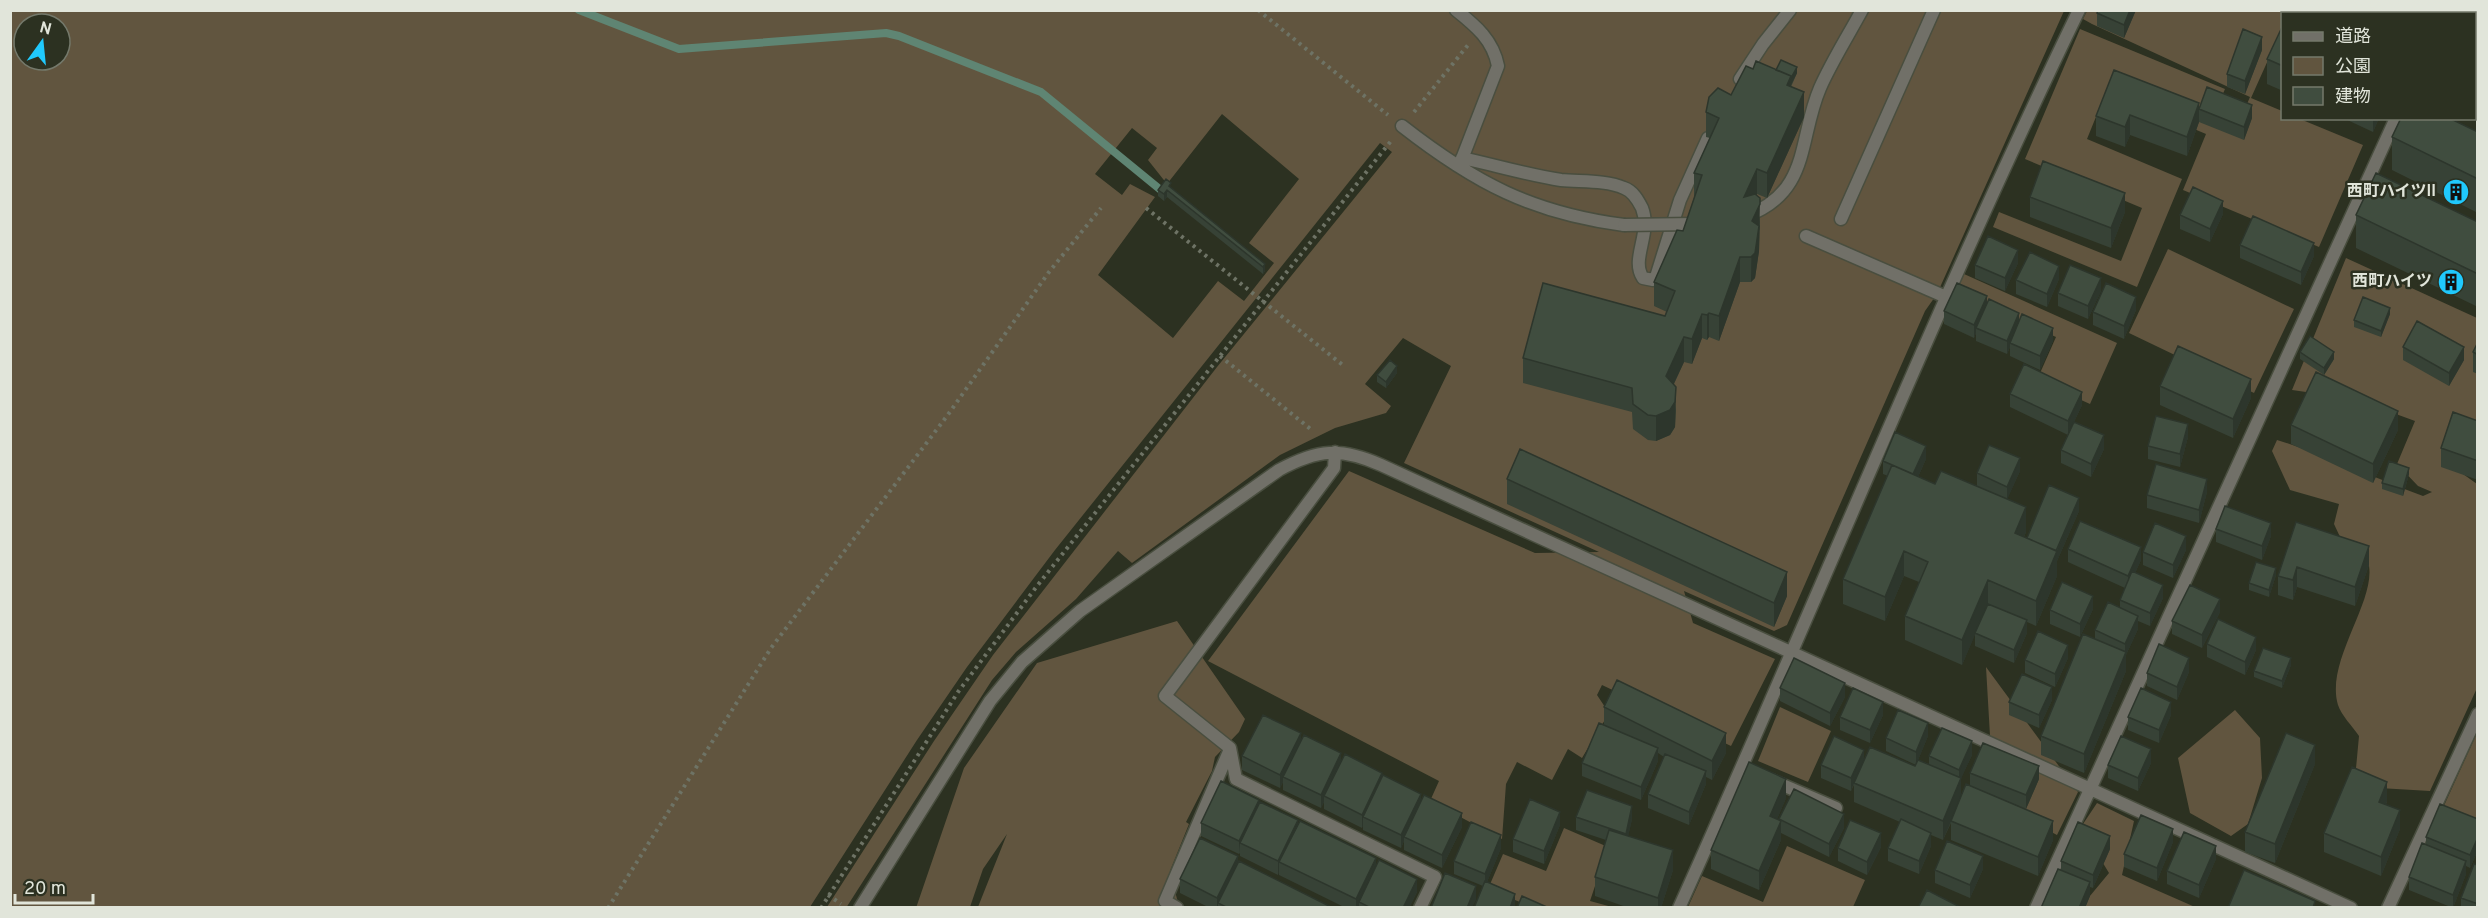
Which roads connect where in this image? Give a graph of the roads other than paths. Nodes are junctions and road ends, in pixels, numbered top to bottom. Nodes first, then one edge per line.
1 (1456, 10) edge
2 (1790, 10) edge
3 (1862, 10) edge
4 (1934, 10) edge
5 (2079, 10) edge
6 (1734, 89) edge
7 (2395, 120) edge
8 (1402, 126) road end
9 (1708, 138) edge
10 (1460, 163) junction
11 (1746, 216) edge
12 (1841, 219) dead end
13 (1693, 224) edge
14 (1806, 236) dead end
15 (1946, 297) junction
16 (1335, 452) junction
17 (1791, 653) junction
18 (2478, 714) edge
19 (1230, 748) junction
20 (1753, 771) junction
21 (2091, 788) junction
22 (1836, 808) edge
23 (860, 908) edge
24 (1177, 908) edge
25 (1420, 908) edge
26 (1679, 908) edge
27 (2036, 908) edge
28 (2351, 908) edge
29 (2388, 908) edge

1 - 10 street
2 - 6 street
3 - 11 street
4 - 12 street
5 - 15 street
7 - 21 street
8 - 10 street
9 - 10 street
10 - 13 street, bridge
14 - 15 street
15 - 17 street
16 - 17 street
16 - 19 street
16 - 23 street
17 - 20 street
17 - 21 street
18 - 29 street
19 - 24 street
19 - 25 street
20 - 22 street
20 - 26 street
21 - 27 street
21 - 28 street

